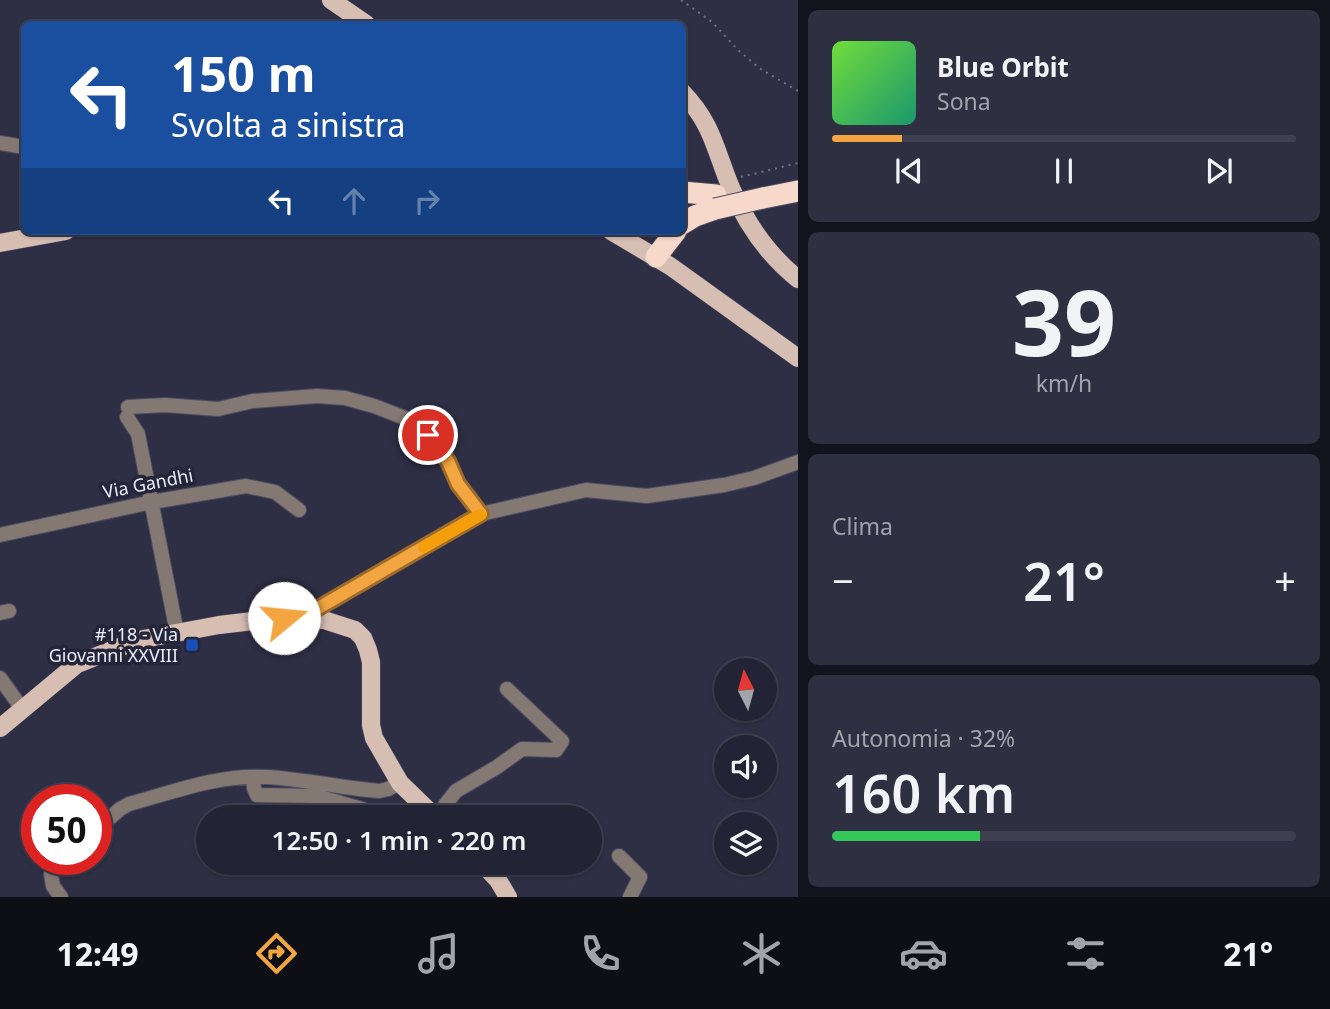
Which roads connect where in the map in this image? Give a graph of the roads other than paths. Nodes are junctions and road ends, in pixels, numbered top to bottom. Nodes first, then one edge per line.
1 (331, 0) edge
2 (362, 21) edge
3 (686, 96) edge
4 (0, 144) edge
5 (21, 147) edge
6 (798, 191) edge
7 (686, 192) edge
8 (719, 196) junction
9 (686, 201) edge
10 (686, 222) edge
11 (43, 235) edge
12 (618, 235) edge
13 (673, 235) edge
14 (0, 243) edge
15 (656, 257) junction
16 (798, 279) edge
17 (798, 358) edge
18 (798, 462) edge
19 (152, 502) junction
20 (299, 510) dead end
21 (481, 514) junction
22 (0, 535) edge
23 (301, 618) junction
24 (177, 633) junction
25 (0, 678) edge
26 (507, 689) dead end
27 (23, 710) junction
28 (0, 728) edge
29 (253, 777) junction
30 (400, 783) junction
31 (350, 805) edge
32 (423, 805) edge
33 (444, 805) edge
34 (112, 816) edge
35 (619, 856) dead end
36 (51, 875) edge
37 (493, 875) edge
38 (61, 897) edge
39 (508, 897) edge
40 (630, 897) edge

1 - 2 main road
3 - 8 main road
4 - 5 street
6 - 8 highway, bridge
7 - 8 highway
8 - 9 highway
8 - 10 highway
8 - 16 main road
11 - 14 main road
12 - 15 main road
13 - 15 highway
15 - 17 main road
18 - 21 street
19 - 20 street, Via Gandhi
19 - 21 street
19 - 22 street, Via Gandhi
19 - 24 street
21 - 23 street
23 - 24 main road
23 - 30 main road
24 - 27 main road
25 - 27 street
26 - 33 street
27 - 28 main road
29 - 30 street
29 - 31 street
29 - 34 street
30 - 32 main road
35 - 40 street
36 - 38 street
37 - 39 main road

